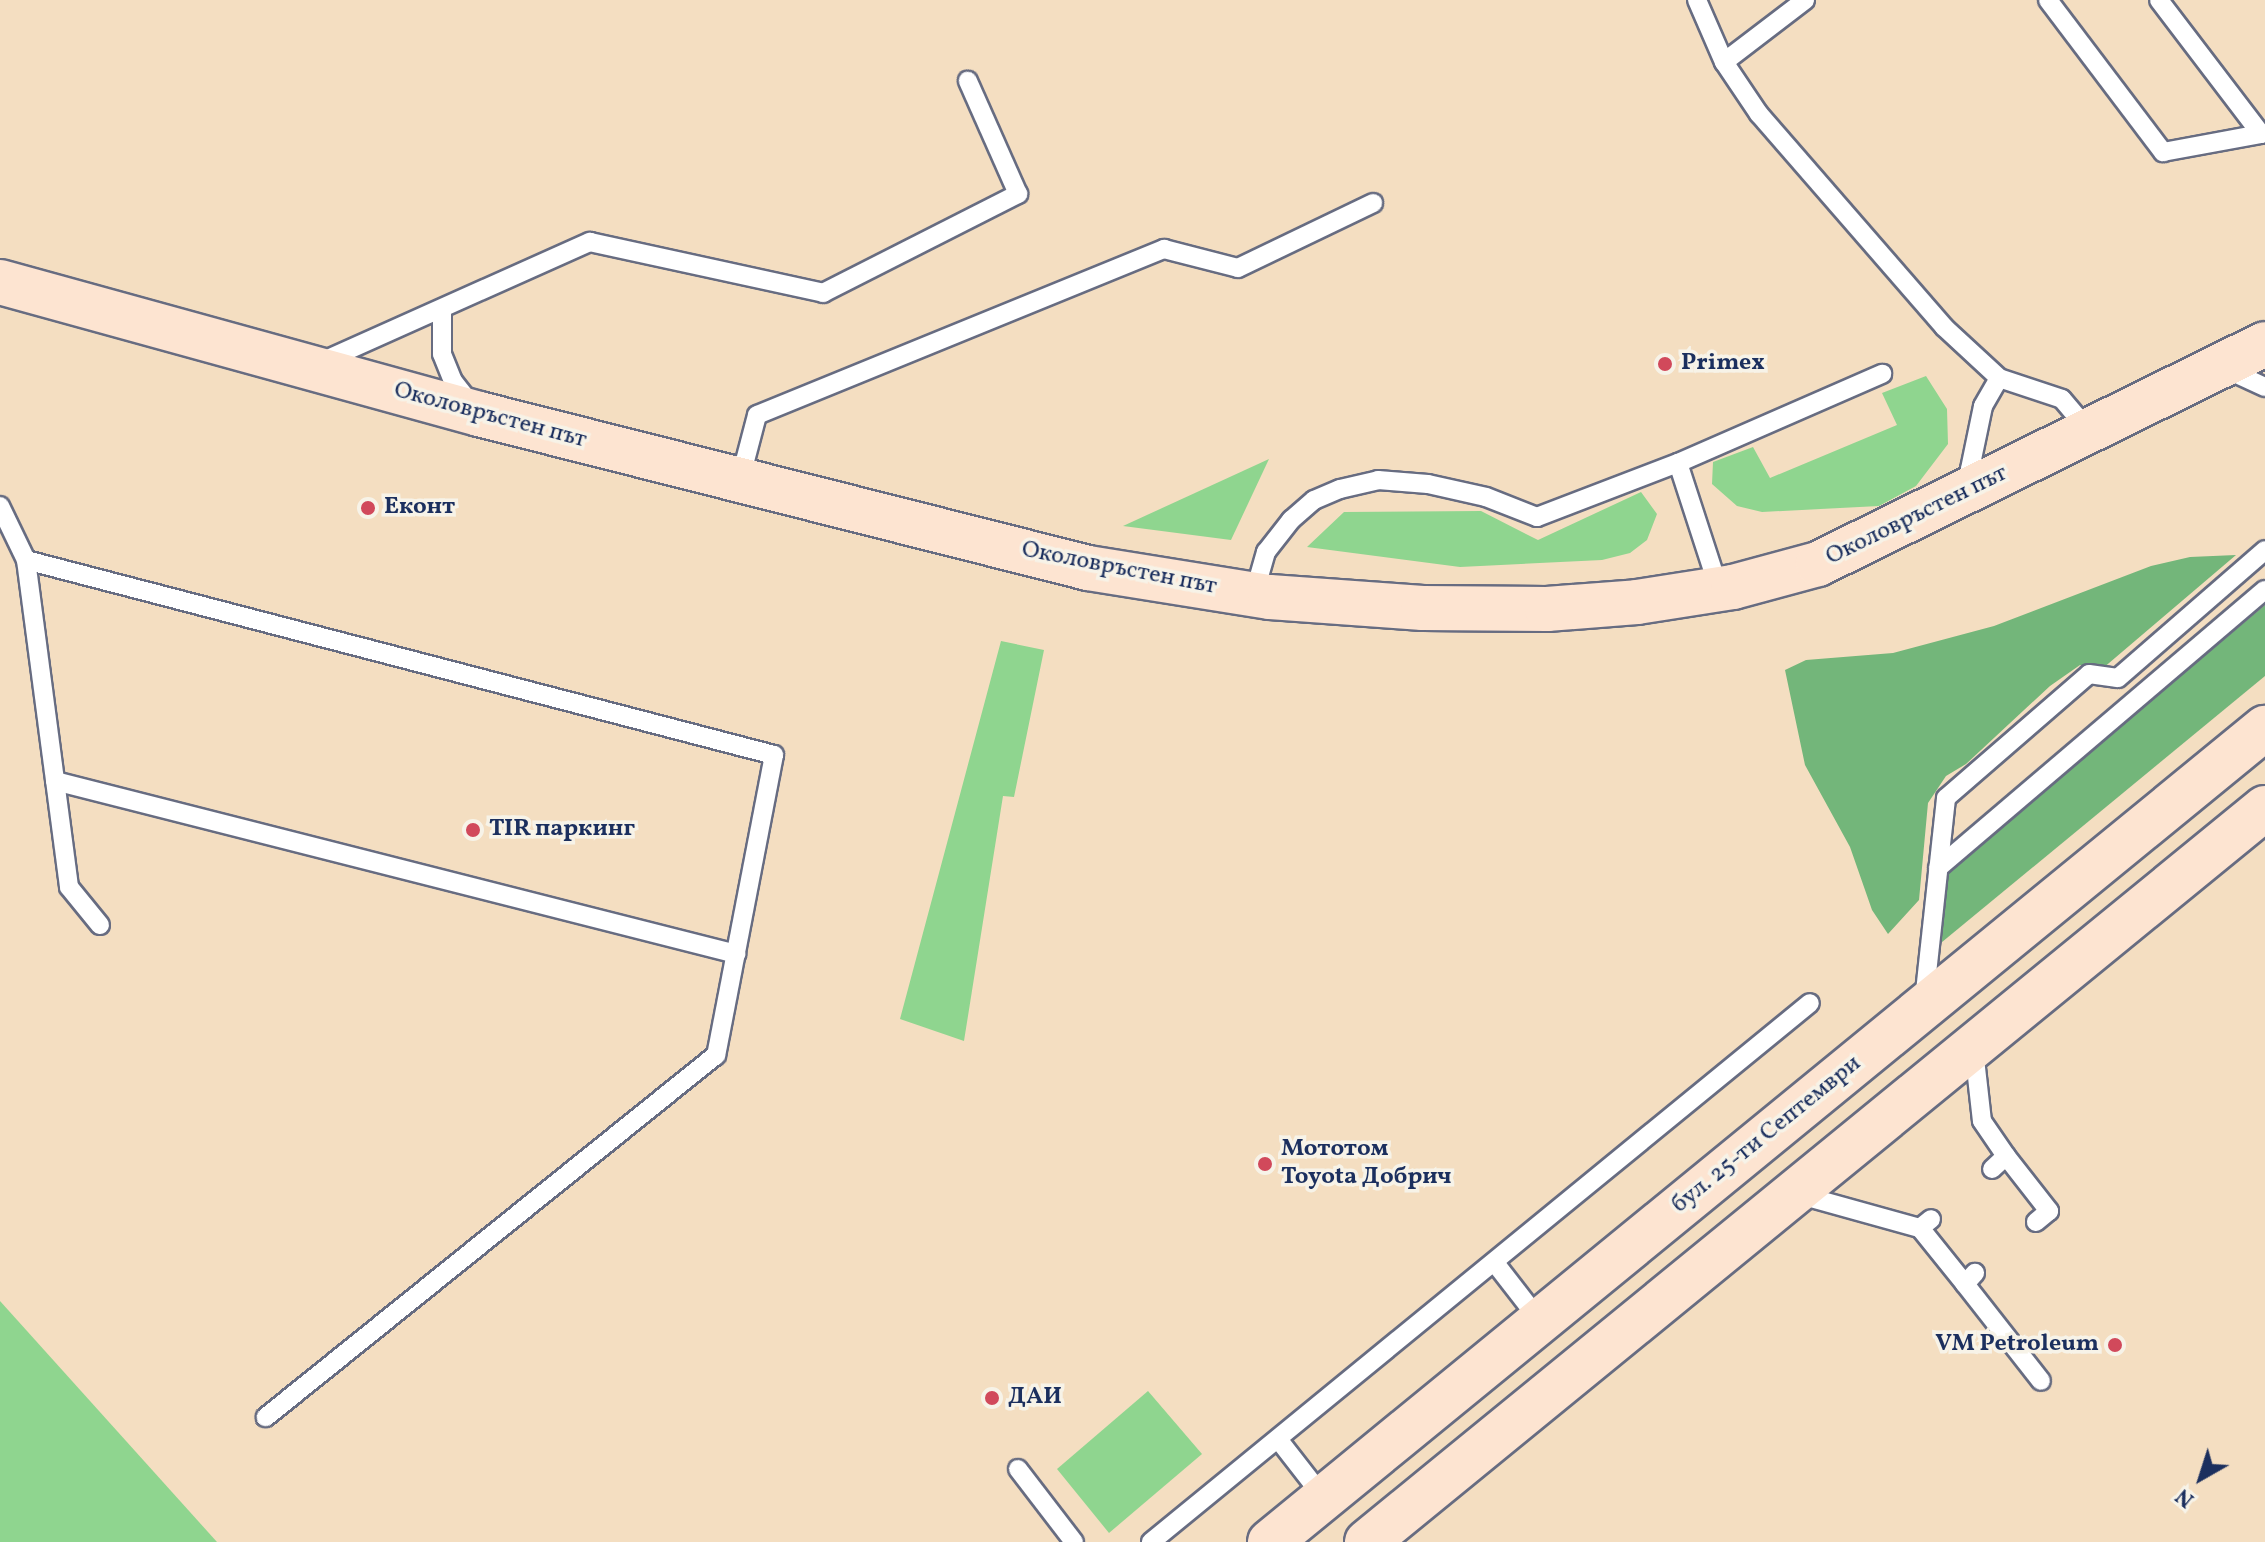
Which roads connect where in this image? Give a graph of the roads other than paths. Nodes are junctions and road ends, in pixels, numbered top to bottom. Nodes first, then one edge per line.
1 (1697, 0) edge
2 (1805, 0) edge
3 (2048, 0) edge
4 (2159, 0) edge
5 (1724, 62) junction
6 (968, 81) dead end
7 (1373, 203) dead end
8 (0, 282) edge
9 (442, 310) junction
10 (2265, 344) edge
11 (2244, 366) edge
12 (309, 367) junction
13 (1882, 374) dead end
14 (1999, 378) junction
15 (2265, 387) edge
16 (479, 414) junction
17 (2089, 431) junction
18 (1678, 463) junction
19 (740, 480) junction
20 (1977, 487) junction
21 (0, 506) edge
22 (2265, 550) edge
23 (26, 560) junction
24 (1719, 589) junction
25 (2265, 590) edge
26 (1254, 594) junction
27 (2265, 728) edge
28 (55, 781) junction
29 (2265, 808) edge
30 (1938, 868) junction
31 (100, 925) dead end
32 (736, 954) junction
33 (1810, 1003) dead end
34 (1923, 1008) junction
35 (1973, 1047) junction
36 (1794, 1193) junction
37 (2036, 1222) dead end
38 (1495, 1263) junction
39 (1540, 1321) junction
40 (2041, 1381) dead end
41 (266, 1417) dead end
42 (1278, 1439) junction
43 (1018, 1469) dead end
44 (1324, 1498) junction
45 (1074, 1542) edge
46 (1151, 1542) edge
47 (1270, 1542) edge
48 (1367, 1542) edge

1 - 5 lane
2 - 5 lane
3 - 4 lane
5 - 14 lane
6 - 9 lane
7 - 19 lane
8 - 12 main road, Околовръстен път
9 - 12 lane
9 - 16 lane
10 - 11 main road, Околовръстен път
11 - 15 lane
11 - 17 main road, Околовръстен път
12 - 16 main road, Околовръстен път
13 - 18 lane
14 - 17 lane
14 - 20 lane
16 - 19 main road, Околовръстен път
17 - 20 main road, Околовръстен път
18 - 24 lane
18 - 26 lane
19 - 26 main road, Околовръстен път
20 - 24 main road, Околовръстен път
21 - 23 lane
22 - 30 lane
23 - 28 lane
23 - 32 lane
24 - 26 main road, Околовръстен път
25 - 30 lane
27 - 34 main road, бул. 25-ти Септември
28 - 31 lane
28 - 32 lane
29 - 35 main road
30 - 34 lane
32 - 41 lane
33 - 38 lane
34 - 39 main road, бул. 25-ти Септември
35 - 36 main road
35 - 37 lane
36 - 40 lane
36 - 48 main road
38 - 39 lane
38 - 42 lane
39 - 44 main road, бул. 25-ти Септември
42 - 44 lane
42 - 46 lane
43 - 45 lane
44 - 47 main road, бул. 25-ти Септември

